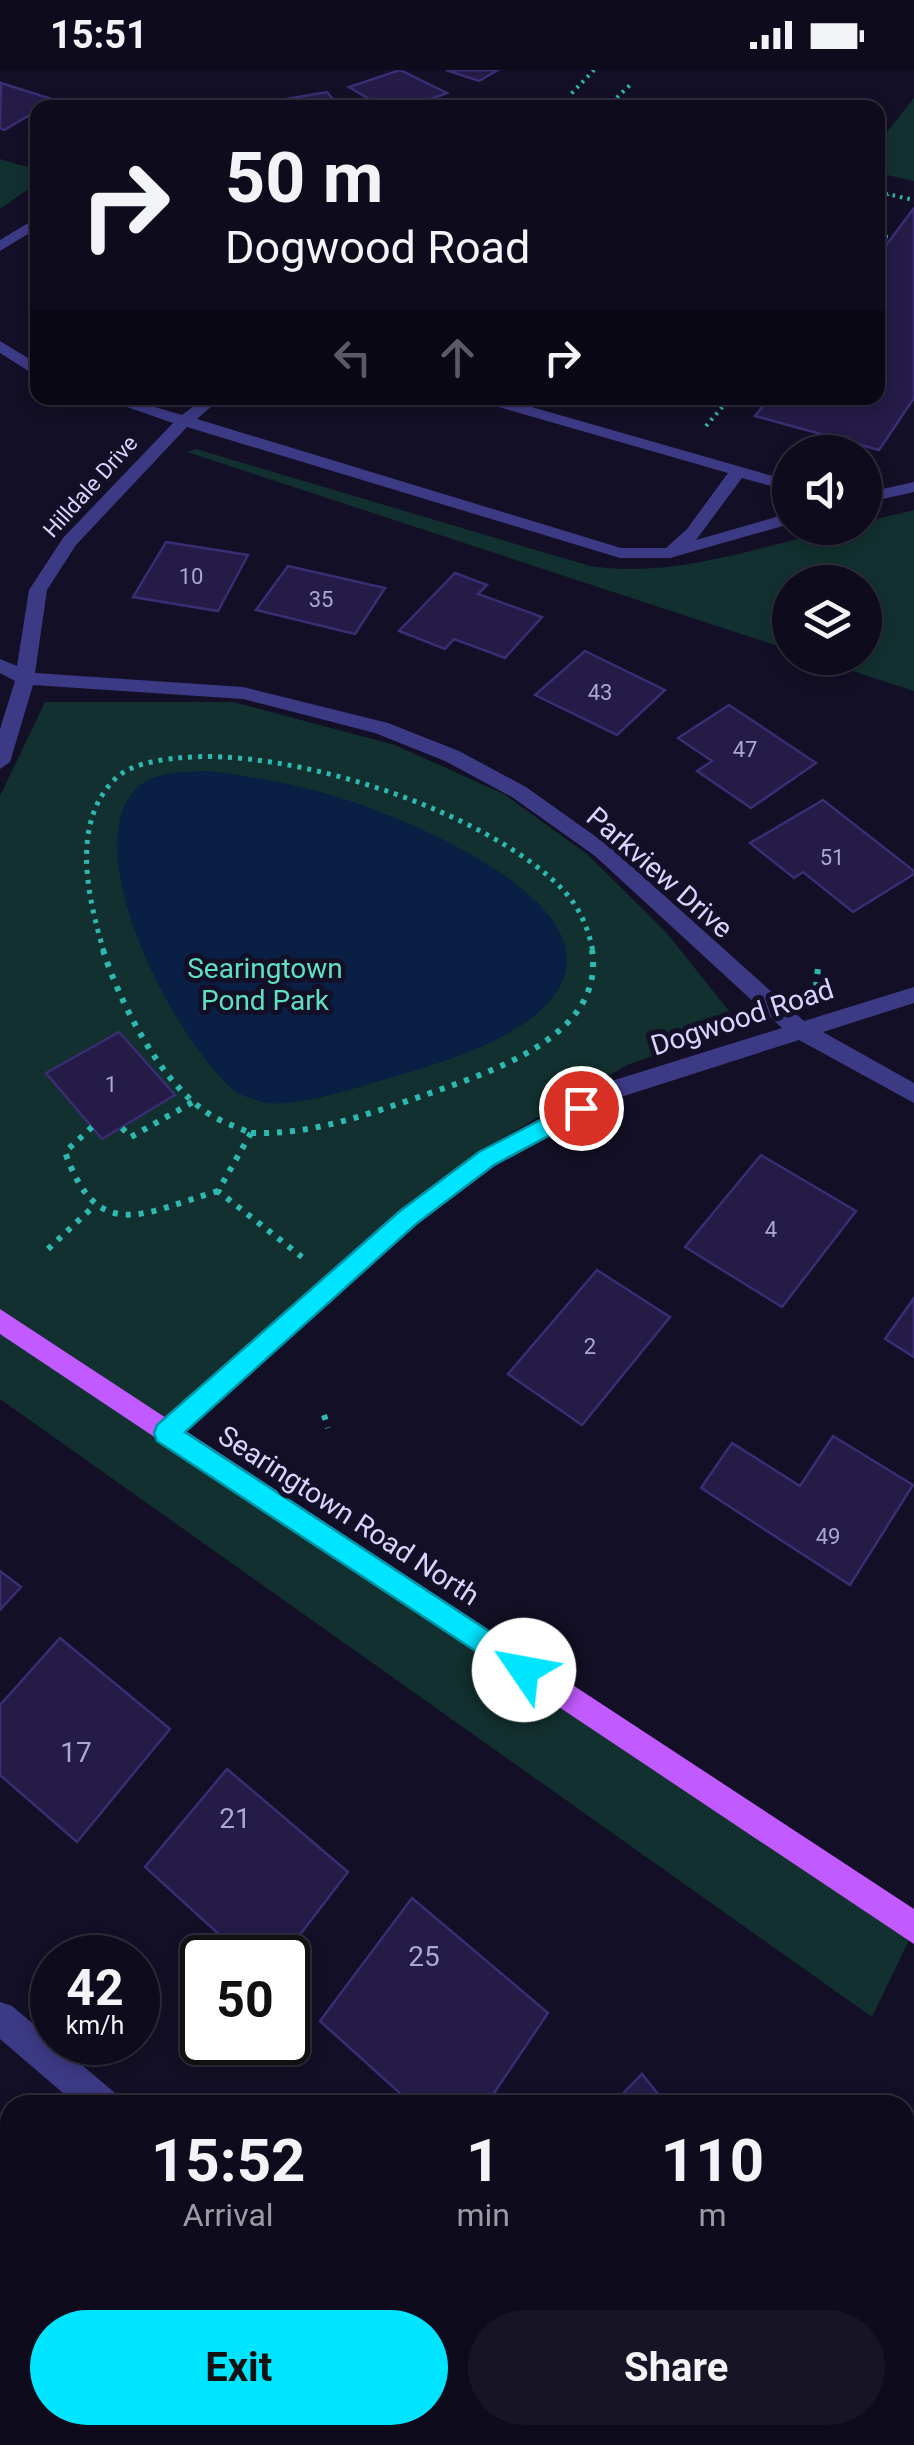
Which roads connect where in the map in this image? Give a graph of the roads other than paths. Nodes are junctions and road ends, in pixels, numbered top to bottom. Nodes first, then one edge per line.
1 (30, 226) edge
2 (0, 247) edge
3 (0, 346) edge
4 (30, 367) edge
5 (131, 405) edge
6 (205, 405) edge
7 (509, 405) edge
8 (183, 422) junction
9 (739, 470) junction
10 (772, 480) edge
11 (914, 488) edge
12 (882, 495) edge
13 (772, 523) edge
14 (670, 553) junction
15 (0, 665) edge
16 (25, 678) junction
17 (0, 762) edge
18 (914, 995) edge
19 (798, 1030) junction
20 (914, 1094) edge
21 (0, 1320) edge
22 (166, 1433) junction
23 (914, 1928) edge
24 (0, 2018) edge
25 (90, 2095) edge

1 - 2 street
3 - 4 street
5 - 8 street
6 - 8 street, Hilldale Drive
7 - 9 street
8 - 14 street
8 - 16 street, Hilldale Drive
9 - 10 street
9 - 14 street
11 - 12 street
13 - 14 street
15 - 16 street, Parkview Drive
16 - 17 street, Hilldale Drive
16 - 19 street, Parkview Drive
18 - 19 street, Dogwood Road
19 - 20 street, Parkview Drive
19 - 22 street, Dogwood Road
21 - 22 main road, Searingtown Road North
22 - 23 main road, Searingtown Road North
24 - 25 street

